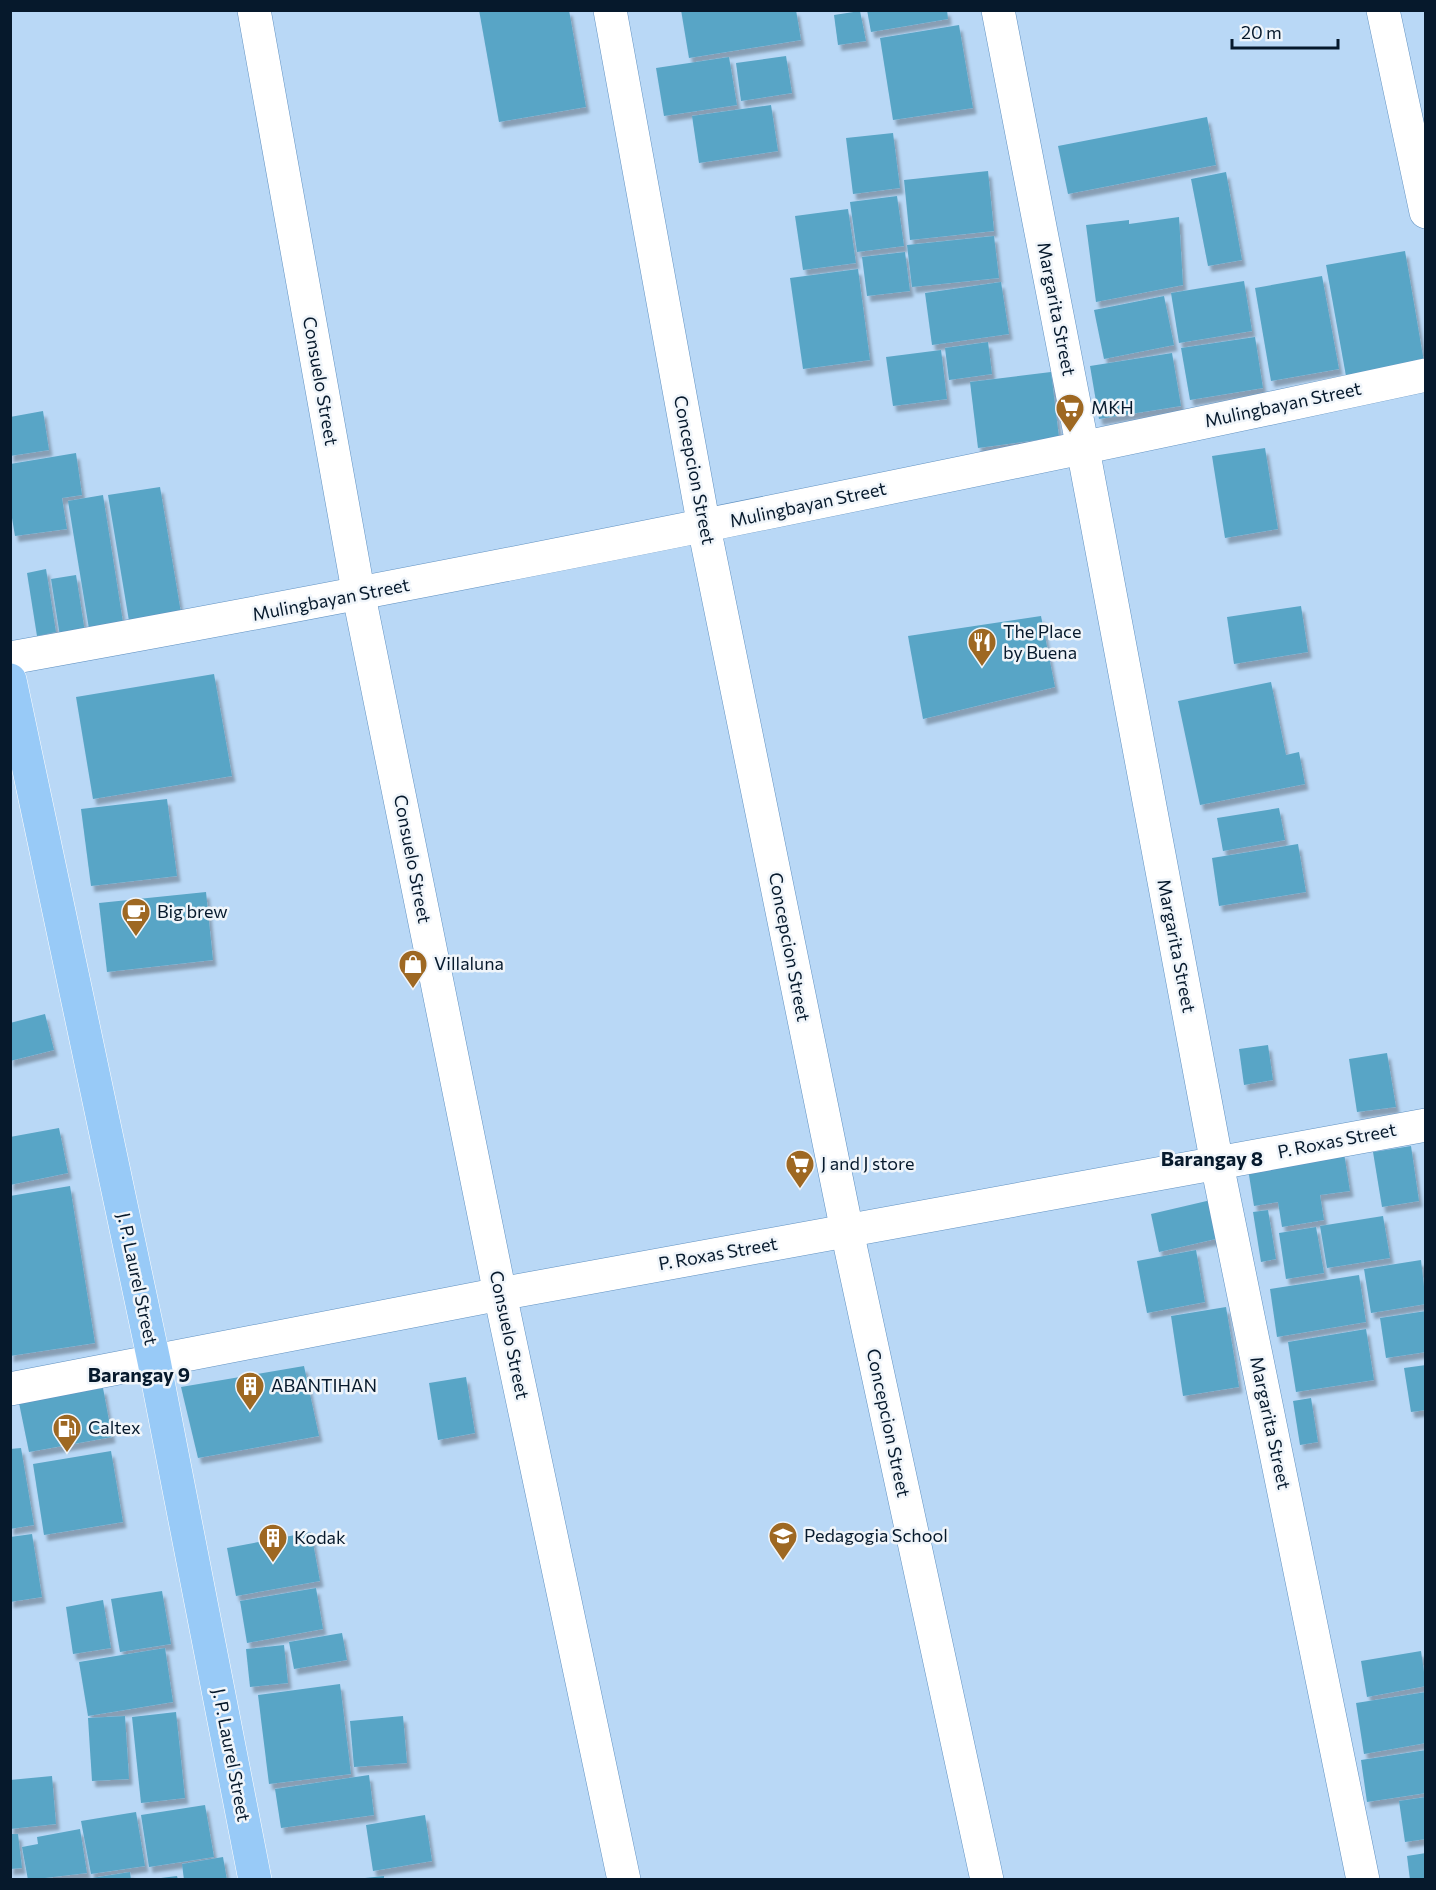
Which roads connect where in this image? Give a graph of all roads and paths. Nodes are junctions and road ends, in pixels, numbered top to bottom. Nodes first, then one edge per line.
1 (254, 10) edge
2 (610, 10) edge
3 (998, 10) edge
4 (1383, 10) edge
5 (1425, 212) edge
6 (1425, 375) edge
7 (1083, 449) junction
8 (704, 527) junction
9 (359, 596) junction
10 (10, 658) edge
11 (10, 680) edge
12 (1425, 1125) edge
13 (1217, 1164) junction
14 (846, 1231) junction
15 (500, 1294) junction
16 (154, 1361) junction
17 (10, 1389) edge
18 (255, 1880) edge
19 (624, 1880) edge
20 (987, 1880) edge
21 (1363, 1880) edge

1 - 9 street, Consuelo Street
2 - 8 street, Concepcion Street
3 - 7 street, Margarita Street
4 - 5 street
6 - 7 street, Mulingbayan Street
7 - 8 street, Mulingbayan Street
7 - 13 street, Margarita Street
8 - 9 street, Mulingbayan Street
8 - 14 street, Concepcion Street
9 - 10 street, Mulingbayan Street
9 - 15 street, Consuelo Street
11 - 16 main road, J. P. Laurel Street
12 - 13 street, P. Roxas Street
13 - 14 street, P. Roxas Street
13 - 21 street, Margarita Street
14 - 15 street, P. Roxas Street
14 - 20 street, Concepcion Street
15 - 16 street, P. Roxas Street
15 - 19 street, Consuelo Street
16 - 17 street, P. Roxas Street
16 - 18 main road, J. P. Laurel Street

